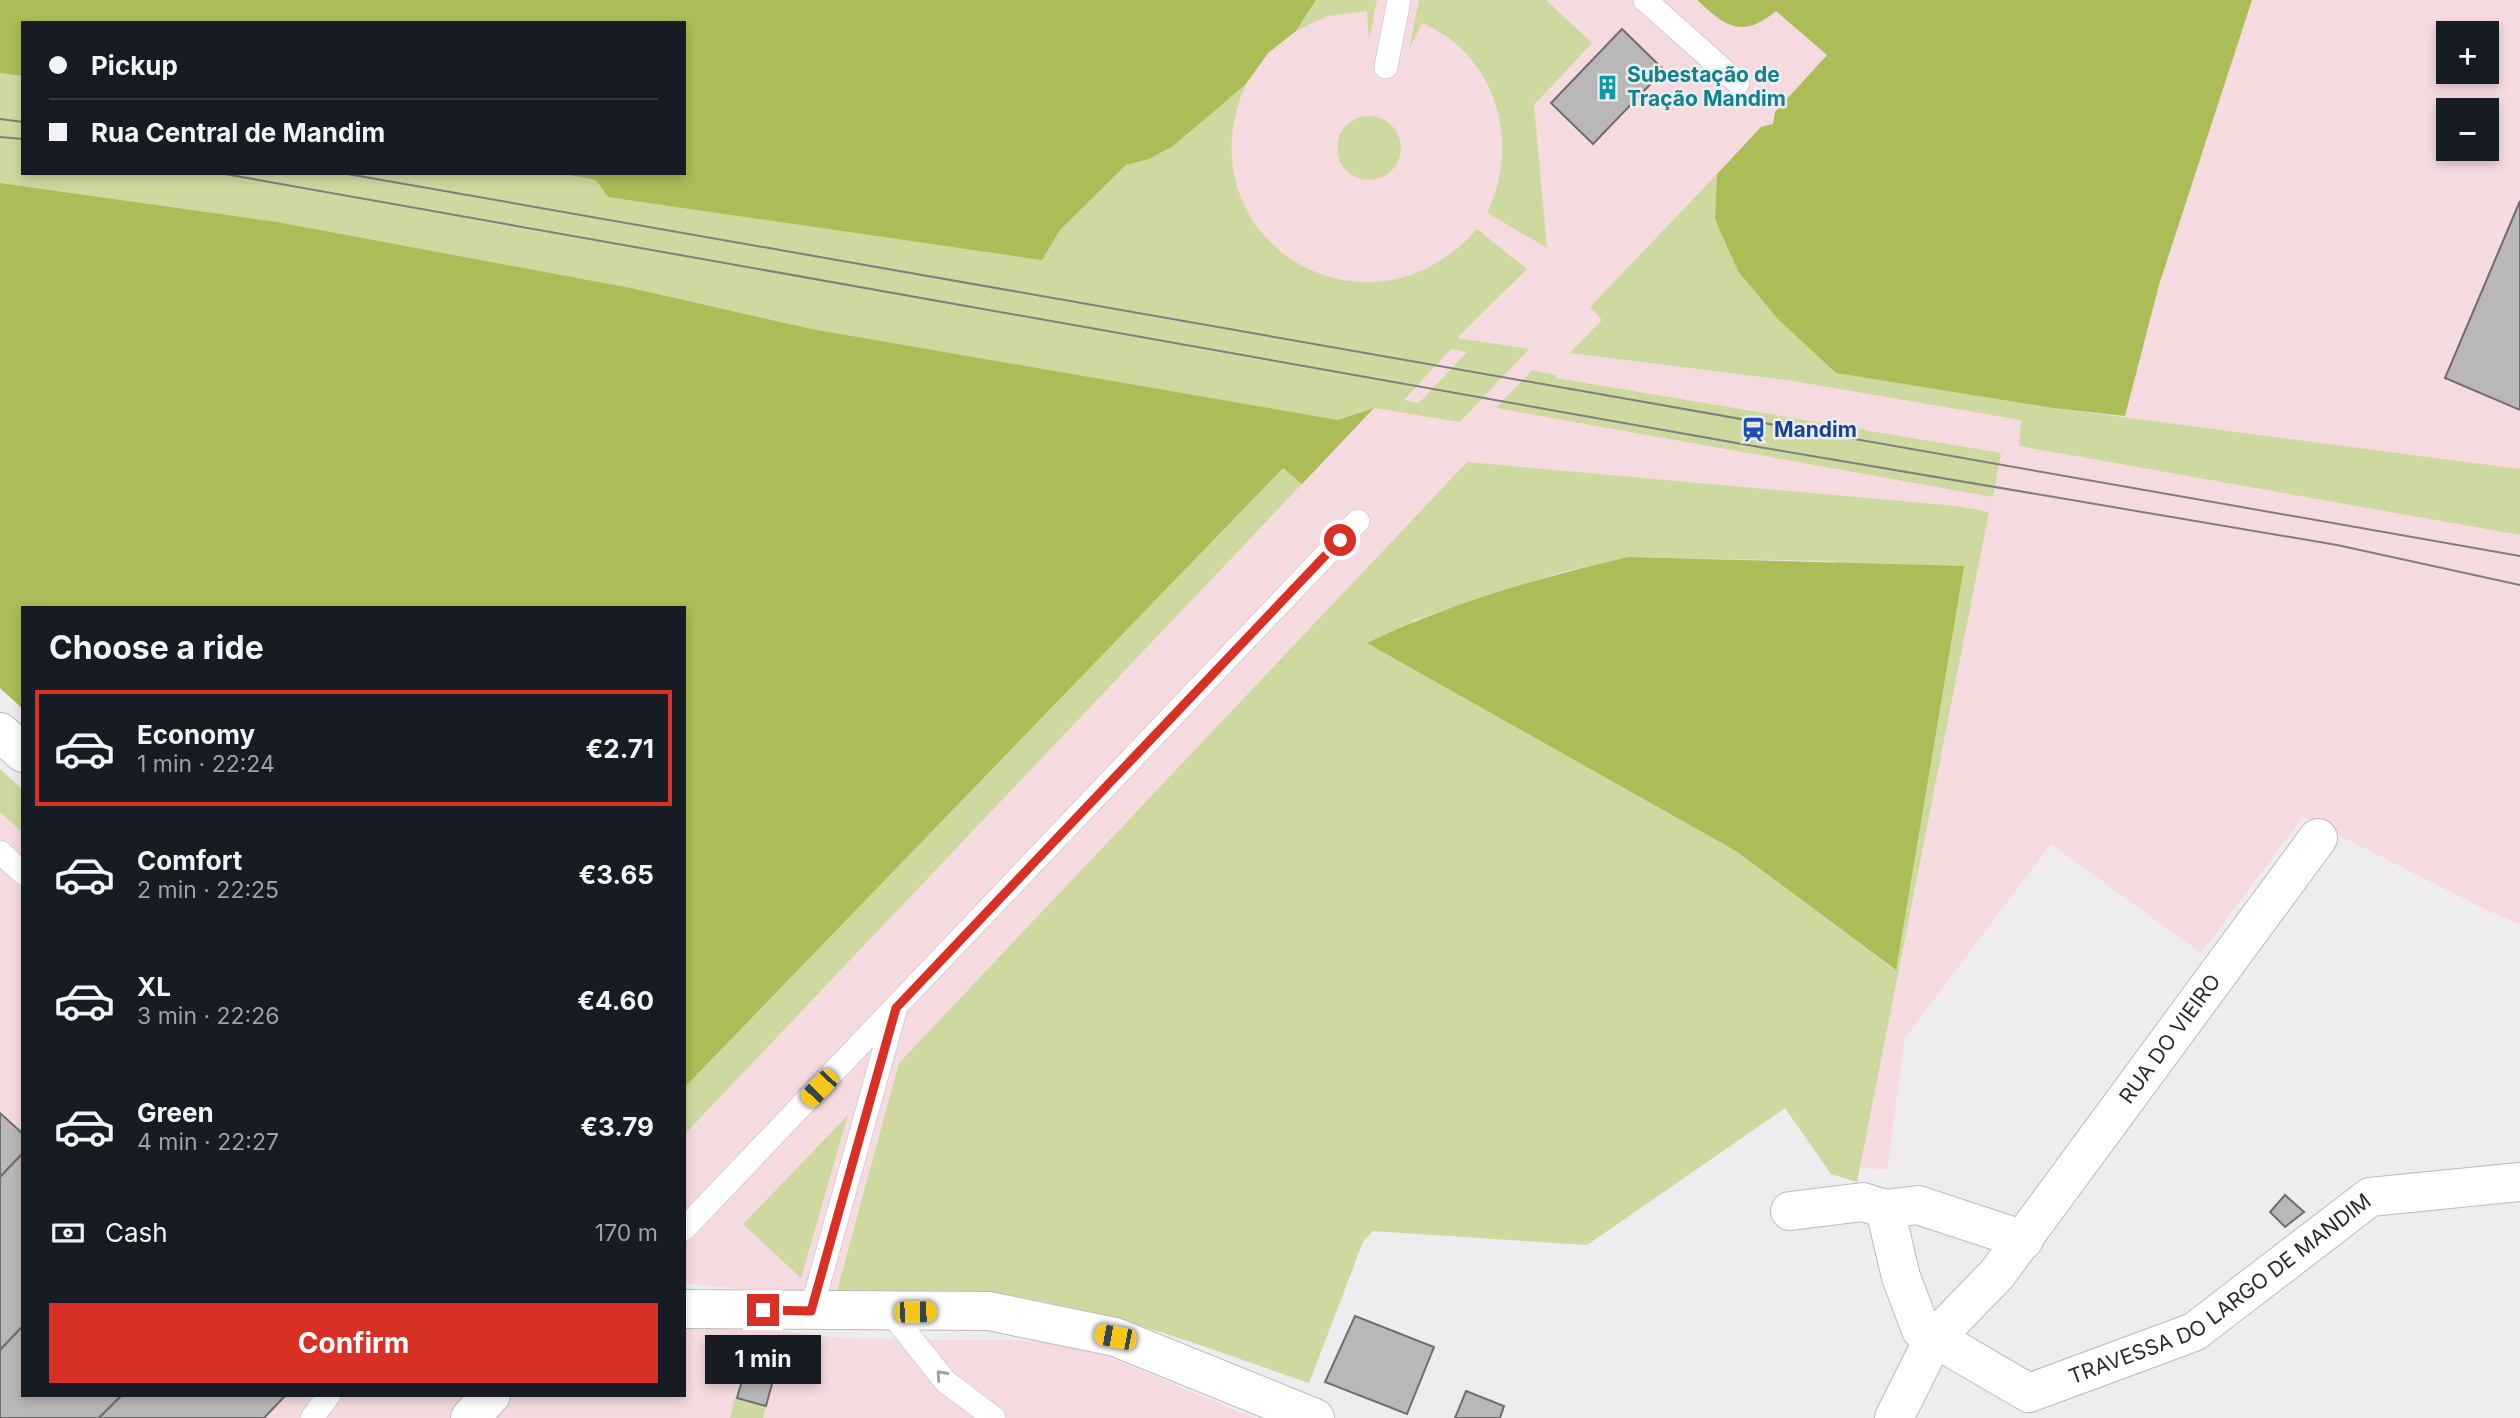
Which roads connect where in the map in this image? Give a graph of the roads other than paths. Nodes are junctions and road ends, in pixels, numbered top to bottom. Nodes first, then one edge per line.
1 (1399, 0) edge
2 (1645, 0) edge
3 (1386, 67) dead end
4 (1738, 83) dead end
5 (1358, 521) dead end
6 (0, 732) edge
7 (21, 751) edge
8 (2318, 838) dead end
9 (0, 852) edge
10 (21, 871) edge
11 (896, 1008) junction
12 (2520, 1182) edge
13 (1885, 1209) junction
14 (1790, 1211) dead end
15 (686, 1228) edge
16 (2024, 1240) junction
17 (686, 1309) edge
18 (811, 1311) junction
19 (891, 1313) junction
20 (1933, 1340) junction
21 (328, 1397) edge
22 (489, 1397) edge
23 (312, 1418) edge
24 (470, 1418) edge
25 (994, 1418) edge
26 (1315, 1418) edge
27 (1894, 1418) edge

1 - 3 lane
2 - 4 lane
5 - 11 lane
6 - 7 street
8 - 16 street, RUA DO VIEIRO
9 - 10 lane
11 - 15 lane
11 - 18 lane
12 - 20 street, TRAVESSA DO LARGO DE MANDIM
13 - 14 street
13 - 16 street
13 - 20 street
16 - 20 street, RUA DO VIEIRO
17 - 18 street
18 - 19 street
25 -> 19 lane
19 - 26 street
20 - 27 street, RUA DO VIEIRO
21 - 23 lane
22 - 24 street

